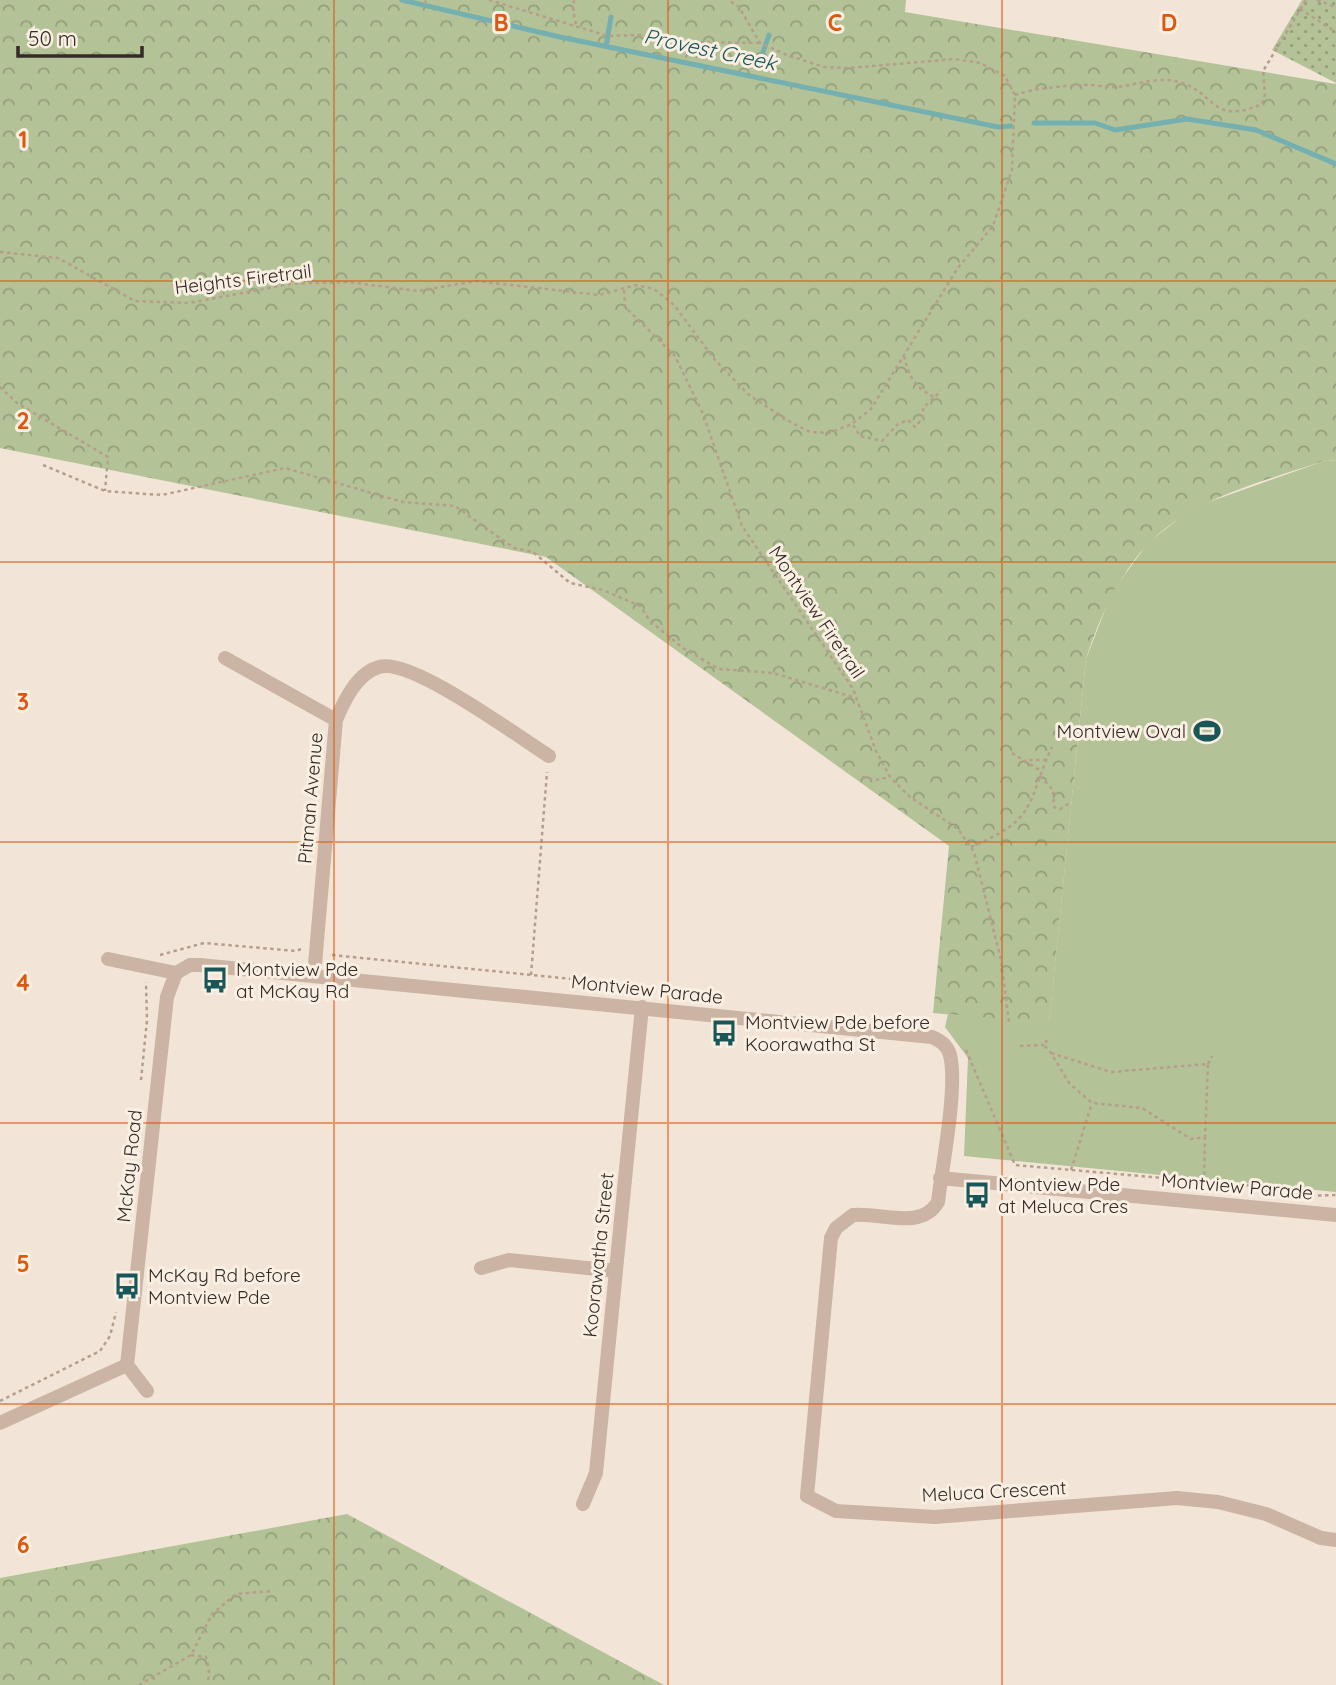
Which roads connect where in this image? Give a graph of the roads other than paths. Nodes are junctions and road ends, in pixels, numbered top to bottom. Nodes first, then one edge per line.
1 (225, 658) dead end
2 (336, 720) junction
3 (549, 755) road end
4 (108, 959) dead end
5 (176, 973) junction
6 (314, 976) junction
7 (642, 1007) junction
8 (940, 1178) junction
9 (1336, 1215) edge
10 (481, 1268) dead end
11 (616, 1271) junction
12 (127, 1365) junction
13 (147, 1391) dead end
14 (0, 1423) edge
15 (583, 1504) dead end
16 (1336, 1540) edge

1 - 2 street
2 - 3 street, Pitman Avenue
2 - 6 street, Pitman Avenue
4 - 5 street, Montview Parade
5 - 6 street, Montview Parade
5 - 12 street, McKay Road
6 - 7 street, Montview Parade
7 - 8 street, Montview Parade
7 - 11 street, Koorawatha Street
8 - 9 street, Montview Parade
8 - 16 street, Meluca Crescent
10 - 11 street
11 - 15 street, Koorawatha Street
12 - 13 street
12 - 14 street

